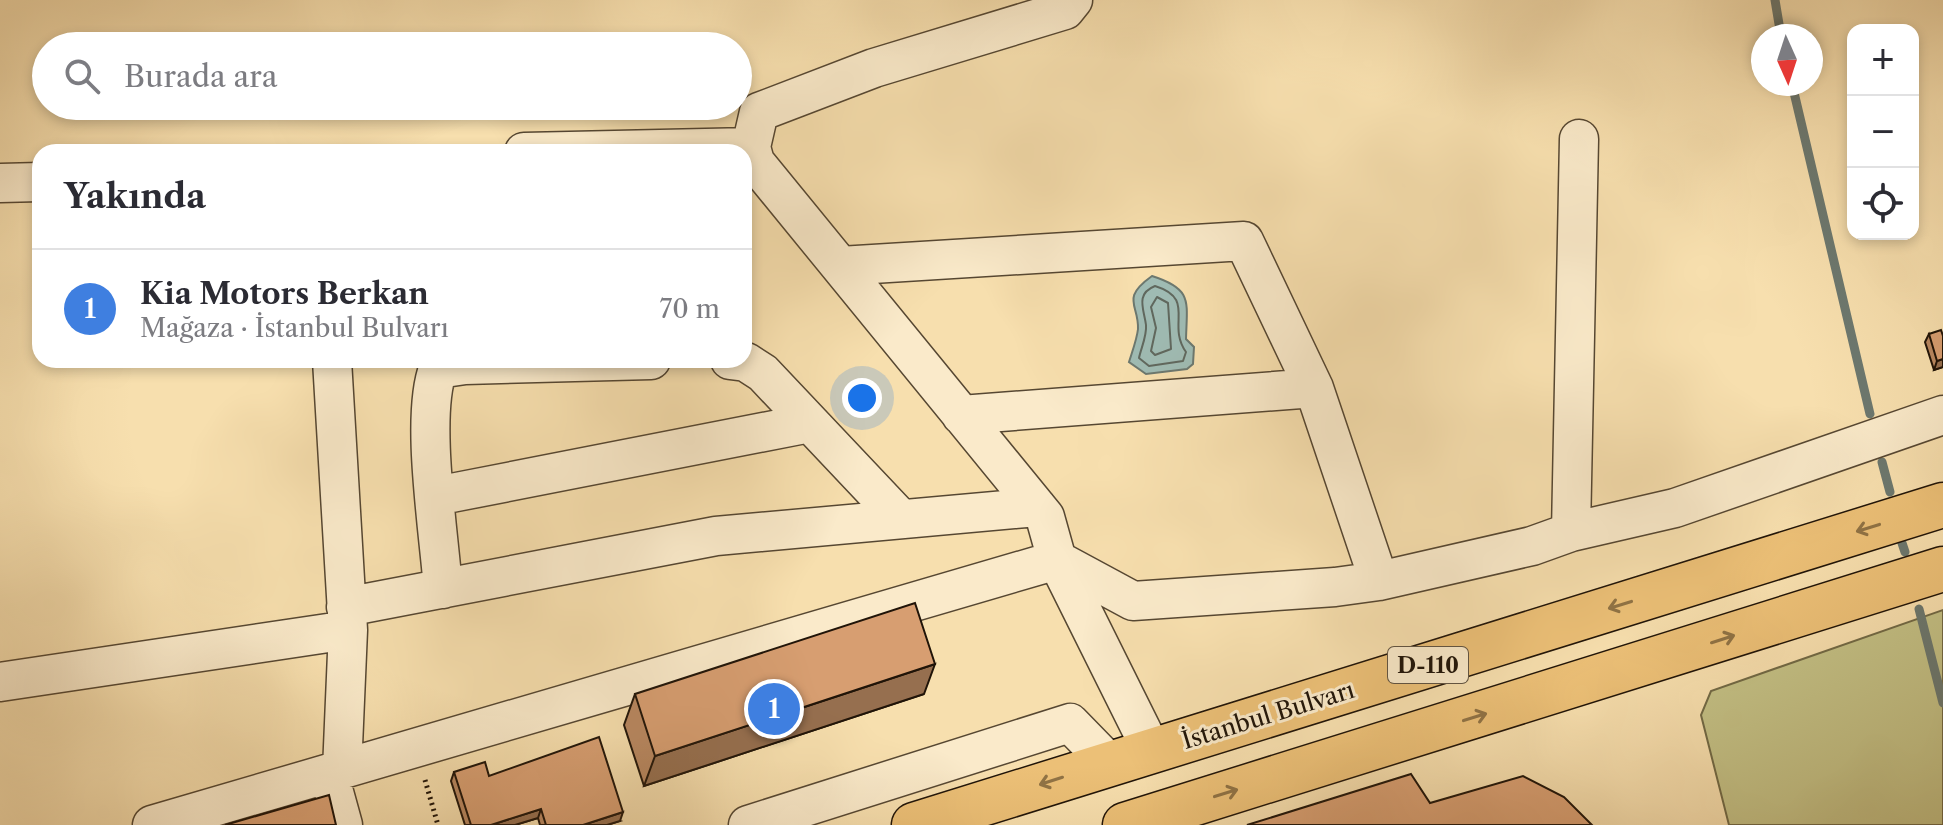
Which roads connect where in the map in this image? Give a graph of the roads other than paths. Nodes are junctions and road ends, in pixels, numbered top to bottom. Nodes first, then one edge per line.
1 (1073, 0) edge
2 (1579, 139) dead end
3 (752, 144) edge
4 (752, 151) edge
5 (32, 182) edge
6 (0, 183) edge
7 (840, 266) junction
8 (752, 366) edge
9 (332, 368) edge
10 (445, 368) edge
11 (1314, 388) junction
12 (961, 415) junction
13 (1943, 415) edge
14 (810, 423) junction
15 (436, 496) junction
16 (1943, 505) edge
17 (1037, 507) junction
18 (901, 519) junction
19 (1571, 532) junction
20 (1057, 560) junction
21 (1943, 569) edge
22 (1379, 581) junction
23 (443, 589) junction
24 (347, 619) junction
25 (0, 682) edge
26 (1152, 751) junction
27 (1109, 763) junction
28 (336, 772) junction
29 (152, 825) edge
30 (343, 825) edge
31 (748, 825) edge
32 (914, 825) edge
33 (1125, 825) edge

1 - 3 street
2 - 19 street
4 - 7 street
5 - 6 street
7 - 11 street
7 - 12 street
8 - 14 street
9 - 24 street
10 - 15 street
11 - 12 street
11 - 22 street
12 - 17 street
13 - 19 street
14 - 15 street
14 - 18 street
15 - 23 street
16 -> 26 highway, İstanbul Bulvarı / D-110
17 - 18 street
17 - 20 street
18 - 23 street
19 - 22 street
20 - 22 street
20 - 26 street
20 - 28 street
33 -> 21 highway, D-110
23 - 24 street
24 - 25 street
24 - 28 street
26 - 27 highway, İstanbul Bulvarı / D-110
27 - 31 street
27 -> 32 highway, İstanbul Bulvarı / D-110
28 - 29 street
28 - 30 street

